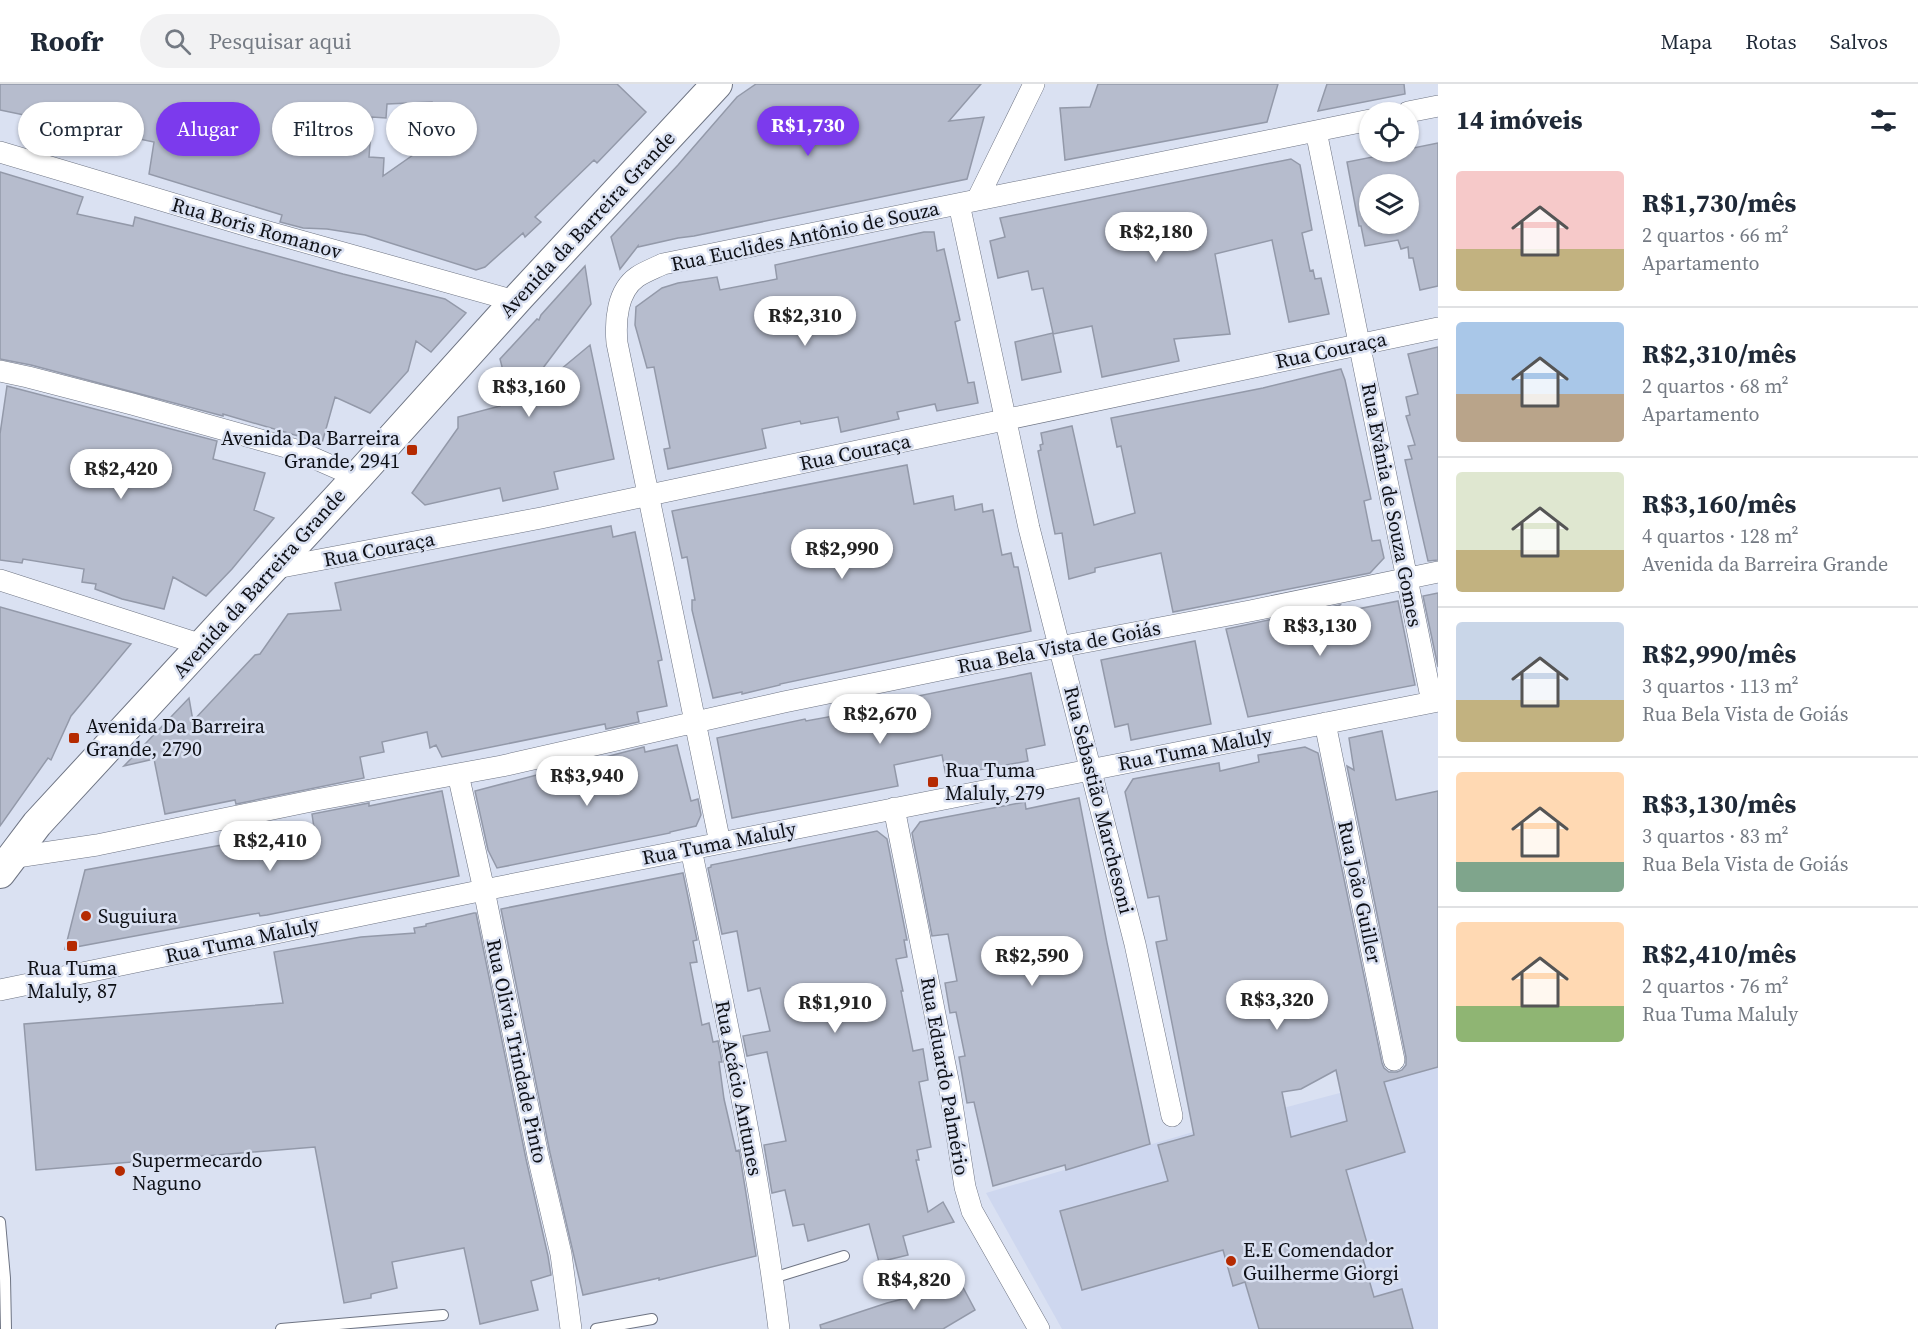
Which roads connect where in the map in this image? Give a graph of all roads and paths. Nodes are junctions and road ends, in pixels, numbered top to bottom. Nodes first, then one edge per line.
1 (717, 84) edge
2 (1034, 84) edge
3 (1438, 106) edge
4 (1419, 110) edge
5 (1359, 122) edge
6 (1316, 131) junction
7 (0, 152) edge
8 (968, 202) junction
9 (515, 301) junction
10 (1438, 328) edge
11 (1360, 344) junction
12 (0, 371) edge
13 (1005, 419) junction
14 (357, 477) junction
15 (649, 495) junction
16 (272, 569) junction
17 (1438, 572) edge
18 (1407, 578) junction
19 (0, 580) edge
20 (202, 645) junction
21 (1061, 648) junction
22 (1435, 701) edge
23 (695, 722) junction
24 (1325, 723) junction
25 (1091, 769) junction
26 (458, 774) junction
27 (894, 808) junction
28 (720, 843) junction
29 (691, 849) junction
30 (5, 866) edge
31 (484, 890) junction
32 (0, 990) edge
33 (1394, 1060) dead end
34 (1172, 1116) dead end
35 (0, 1222) edge
36 (844, 1256) dead end
37 (772, 1278) junction
38 (443, 1315) dead end
39 (652, 1319) dead end
40 (6, 1329) edge
41 (281, 1329) edge
42 (571, 1329) edge
43 (596, 1329) edge
44 (779, 1329) edge
45 (1039, 1329) edge

1 - 9 main road, Avenida da Barreira Grande
2 - 8 street
3 - 4 street
5 - 6 street, Rua Euclides Antônio de Souza
6 - 8 street, Rua Euclides Antônio de Souza
6 - 11 street, Rua Evânia de Souza Gomes
7 - 9 street, Rua Boris Romanov
8 - 13 street, Rua Sebastião Marchesoni
8 - 15 street, Rua Euclides Antônio de Souza
9 - 14 main road, Avenida da Barreira Grande
10 - 11 street, Rua Couraça
11 - 13 street, Rua Couraça
11 - 18 street, Rua Evânia de Souza Gomes
12 - 14 street
13 - 15 street, Rua Couraça
13 - 21 street, Rua Sebastião Marchesoni
14 - 16 main road, Avenida da Barreira Grande
15 - 16 street, Rua Couraça
15 - 23 street, Rua Euclides Antônio de Souza
16 - 20 main road, Avenida da Barreira Grande
17 - 18 street, Rua Bela Vista de Goiás
18 - 21 street, Rua Bela Vista de Goiás
18 - 22 street, Rua Evânia de Souza Gomes
19 - 20 street
20 - 30 main road, Avenida da Barreira Grande
21 - 23 street, Rua Bela Vista de Goiás
21 - 25 street, Rua Sebastião Marchesoni
22 - 24 street, Rua Tuma Maluly
23 - 26 street, Rua Bela Vista de Goiás
23 - 28 street, Rua Euclides Antônio de Souza
24 - 25 street, Rua Tuma Maluly
24 - 33 street, Rua João Guiller
25 - 27 street, Rua Tuma Maluly
25 - 34 street, Rua Sebastião Marchesoni
26 - 30 street, Rua Bela Vista de Goiás
26 - 31 street, Rua Olivia Trindade Pinto
27 - 28 street, Rua Tuma Maluly
27 - 45 street, Rua Eduardo Palmério
28 - 29 street, Rua Tuma Maluly
29 - 31 street, Rua Tuma Maluly
29 - 37 street, Rua Acácio Antunes
31 - 32 street, Rua Tuma Maluly
31 - 42 street, Rua Olivia Trindade Pinto
35 - 40 lane
36 - 37 lane
37 - 44 street, Rua Acácio Antunes
38 - 41 lane
39 - 43 lane

